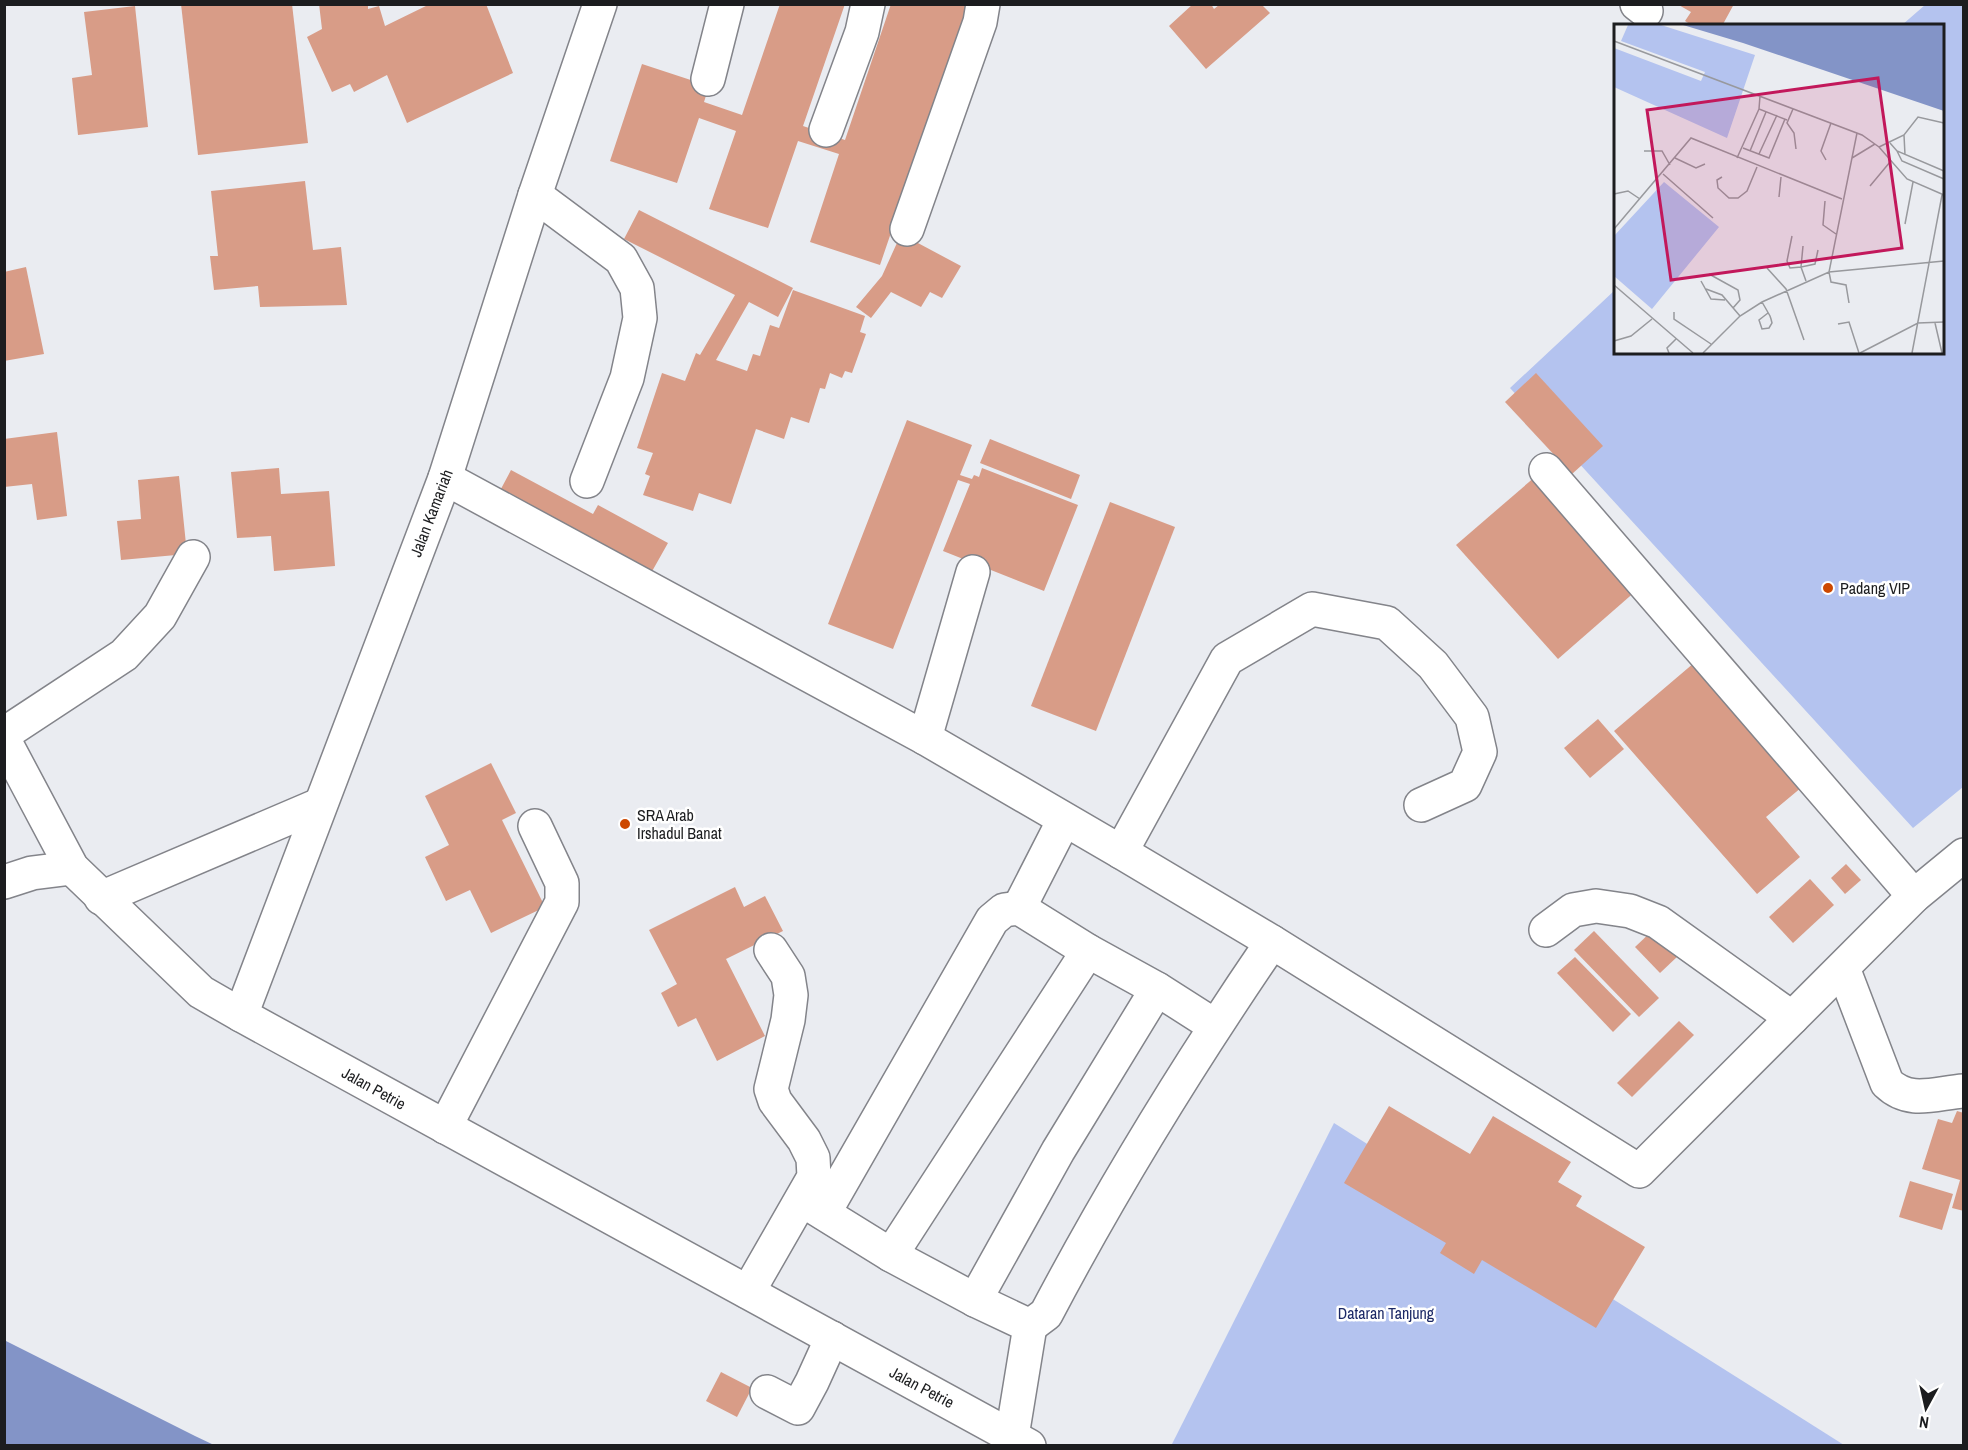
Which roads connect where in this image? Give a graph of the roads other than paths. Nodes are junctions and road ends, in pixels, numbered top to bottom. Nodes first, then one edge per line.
1 (600, 4) edge
2 (728, 4) edge
3 (868, 4) edge
4 (983, 4) edge
5 (708, 79) dead end
6 (826, 130) dead end
7 (535, 195) junction
8 (907, 229) dead end
9 (1546, 470) dead end
10 (445, 478) junction
11 (588, 481) dead end
12 (193, 557) dead end
13 (973, 572) dead end
14 (4, 734) edge
15 (925, 738) junction
16 (4, 740) edge
17 (319, 805) junction
18 (1421, 805) dead end
19 (1064, 820) junction
20 (535, 826) dead end
21 (1121, 852) junction
22 (1964, 855) edge
23 (72, 868) junction
24 (4, 882) edge
25 (1914, 896) junction
26 (101, 898) junction
27 (1019, 909) junction
28 (1546, 930) dead end
29 (1272, 942) junction
30 (771, 950) dead end
31 (1088, 951) junction
32 (1843, 968) junction
33 (1157, 989) junction
34 (241, 1015) junction
35 (1792, 1018) junction
36 (1215, 1026) junction
37 (1964, 1091) edge
38 (446, 1127) junction
39 (813, 1207) junction
40 (891, 1255) junction
41 (748, 1292) junction
42 (975, 1300) junction
43 (1030, 1326) junction
44 (832, 1338) junction
45 (767, 1392) dead end
46 (1021, 1441) edge

1 - 7 street, Jalan Kamariah
2 - 5 street
3 - 6 street
4 - 8 street
7 - 10 street, Jalan Kamariah
7 - 11 street
9 - 25 street
10 - 15 street
10 - 17 street, Jalan Kamariah
12 - 14 street
13 - 15 street
15 - 19 street
16 - 23 street, Jalan Petrie
17 - 26 street
17 - 34 street, Jalan Kamariah
18 - 21 street
19 - 21 street
19 - 27 street
20 - 38 street
21 - 29 street
22 - 25 street
23 - 24 street
23 - 26 street, Jalan Petrie
25 - 32 street
26 - 34 street, Jalan Petrie
27 - 31 street
27 - 39 street
28 - 35 street
29 - 35 street
29 - 36 street
30 - 39 street
31 - 33 street
31 - 40 street
32 - 35 street
32 - 37 street
33 - 36 street
33 - 42 street
34 - 38 street, Jalan Petrie
36 - 43 street
38 - 41 street, Jalan Petrie
39 - 40 street
39 - 41 street
40 - 42 street
41 - 44 street, Jalan Petrie
42 - 43 street
43 - 46 street
44 - 45 street
44 - 46 street, Jalan Petrie

